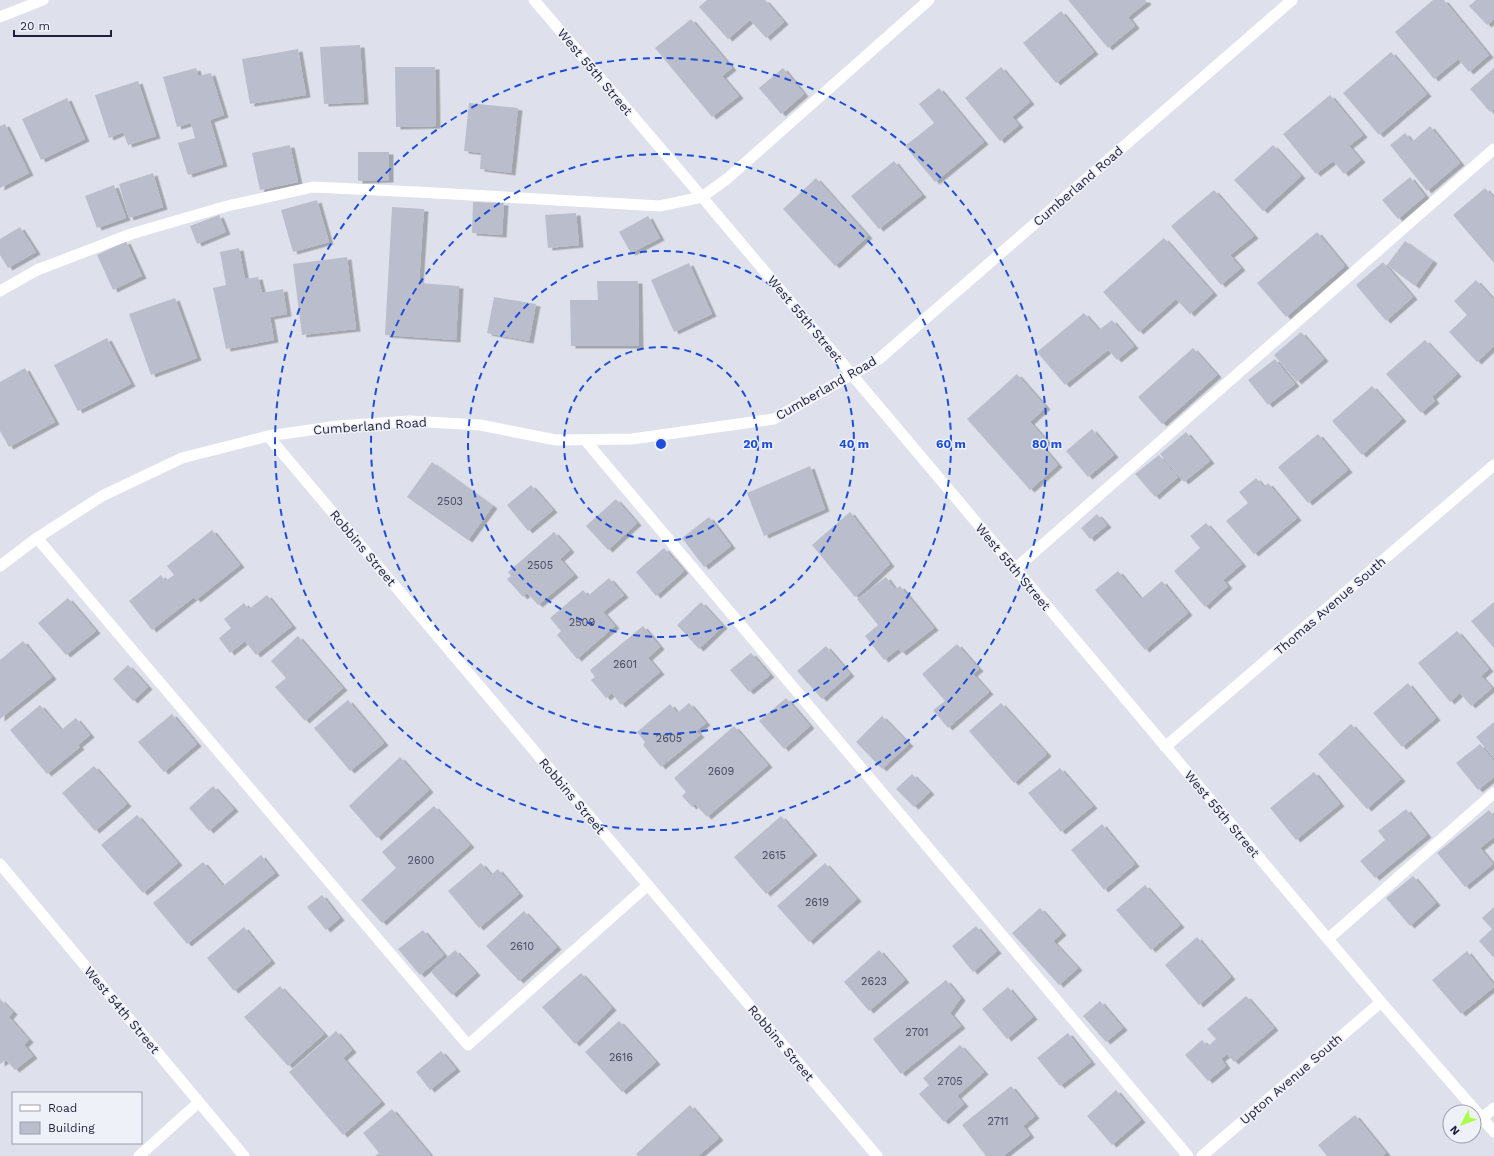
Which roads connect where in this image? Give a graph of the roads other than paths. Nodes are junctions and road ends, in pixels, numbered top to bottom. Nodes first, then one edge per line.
1 (43, 0) edge
2 (534, 0) edge
3 (929, 0) edge
4 (1292, 0) edge
5 (0, 17) edge
6 (1494, 149) edge
7 (702, 197) junction
8 (0, 291) edge
9 (852, 375) junction
10 (268, 436) junction
11 (585, 440) junction
12 (1494, 465) edge
13 (37, 538) junction
14 (0, 566) edge
15 (1015, 569) junction
16 (1165, 747) junction
17 (1494, 793) edge
18 (2, 869) edge
19 (648, 885) junction
20 (1328, 939) junction
21 (1381, 1002) junction
22 (199, 1102) junction
23 (1470, 1104) edge
24 (1494, 1108) edge
25 (1482, 1118) joint
26 (1494, 1132) edge
27 (139, 1156) edge
28 (244, 1156) edge
29 (876, 1156) edge
30 (1188, 1156) edge
31 (1202, 1156) edge

1 - 5 street
2 - 7 street, West 55th Street
3 - 7 street
4 - 9 street, Cumberland Road
6 - 15 street
7 - 8 street
7 - 9 street, West 55th Street
9 - 11 street, Cumberland Road
9 - 15 street, West 55th Street
10 - 11 street, Cumberland Road
10 - 13 street, Cumberland Road
10 - 19 street, Robbins Street
11 - 30 street
12 - 16 street, Thomas Avenue South
13 - 14 street, Cumberland Road
13 - 19 street
15 - 16 street, West 55th Street
16 - 20 street, West 55th Street
17 - 20 street
18 - 22 street, West 54th Street
19 - 29 street, Robbins Street
20 - 21 street, West 55th Street
21 - 23 street, West 55th Street
21 - 31 street, Upton Avenue South
22 - 27 street
22 - 28 street, West 54th Street
24 - 25 street
25 - 26 street, West 55th Street

